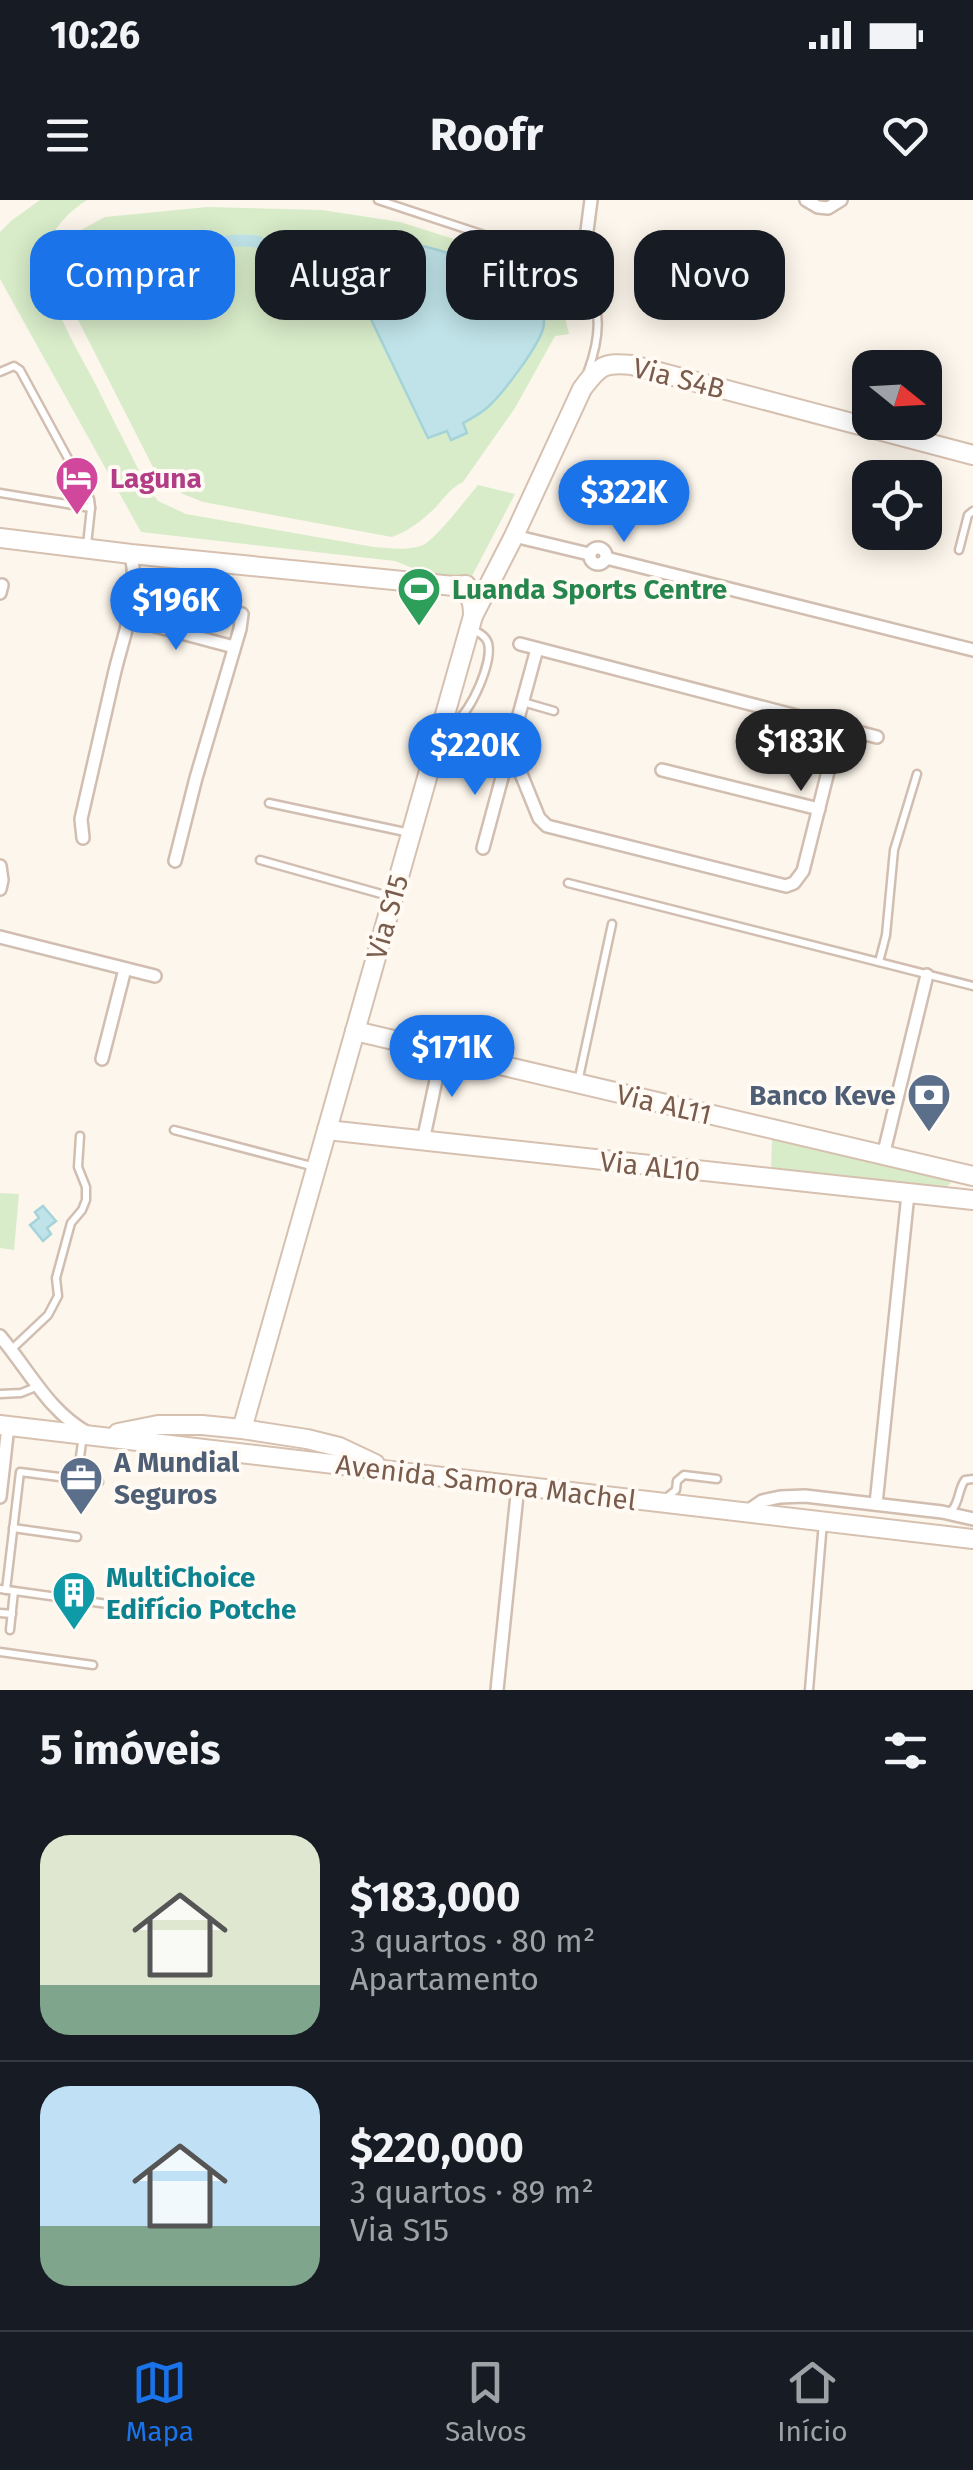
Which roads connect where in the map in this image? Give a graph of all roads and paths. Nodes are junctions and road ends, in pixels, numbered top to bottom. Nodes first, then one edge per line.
1 (378, 200) edge
2 (591, 200) edge
3 (806, 200) edge
4 (840, 200) edge
5 (588, 230) edge
6 (0, 372) edge
7 (582, 388) junction
8 (973, 455) edge
9 (0, 493) edge
10 (91, 508) junction
11 (973, 511) edge
12 (514, 536) junction
13 (0, 538) edge
14 (86, 548) junction
15 (959, 550) dead end
16 (131, 554) junction
17 (499, 564) junction
18 (454, 586) junction
19 (242, 614) dead end
20 (129, 618) junction
21 (471, 622) junction
22 (520, 644) dead end
23 (234, 647) junction
24 (537, 649) junction
25 (973, 650) edge
26 (522, 701) junction
27 (554, 711) dead end
28 (445, 726) junction
29 (839, 728) junction
30 (514, 733) junction
31 (877, 737) dead end
32 (500, 738) junction
33 (507, 757) junction
34 (662, 770) dead end
35 (917, 774) dead end
36 (269, 803) dead end
37 (818, 809) junction
38 (411, 834) junction
39 (83, 838) dead end
40 (483, 848) dead end
41 (260, 860) dead end
42 (176, 861) dead end
43 (0, 866) edge
44 (568, 883) dead end
45 (0, 888) edge
46 (393, 898) junction
47 (612, 924) dead end
48 (0, 937) edge
49 (878, 962) junction
50 (125, 968) junction
51 (927, 974) junction
52 (155, 976) dead end
53 (973, 986) edge
54 (355, 1031) junction
55 (442, 1052) junction
56 (102, 1059) dead end
57 (578, 1084) junction
58 (174, 1130) dead end
59 (327, 1130) junction
60 (80, 1136) dead end
61 (423, 1141) junction
62 (883, 1156) junction
63 (316, 1168) junction
64 (950, 1170) junction
65 (973, 1176) edge
66 (908, 1194) junction
67 (943, 1198) junction
68 (973, 1200) edge
69 (0, 1336) edge
70 (12, 1350) junction
71 (38, 1386) junction
72 (0, 1394) edge
73 (4, 1425) edge
74 (242, 1428) junction
75 (93, 1435) junction
76 (389, 1471) junction
77 (973, 1478) edge
78 (77, 1479) junction
79 (717, 1479) dead end
80 (99, 1482) dead end
81 (518, 1485) junction
82 (0, 1496) edge
83 (660, 1502) junction
84 (876, 1504) junction
85 (746, 1512) junction
86 (942, 1512) junction
87 (973, 1519) edge
88 (823, 1521) junction
89 (13, 1528) junction
90 (77, 1537) dead end
91 (973, 1538) edge
92 (7, 1590) edge
93 (129, 1607) dead end
94 (0, 1613) edge
95 (12, 1614) junction
96 (10, 1630) dead end
97 (0, 1652) edge
98 (93, 1665) dead end
99 (496, 1690) edge
100 (809, 1690) edge

1 - 7 lane
2 - 5 street
3 - 4 street
6 - 10 lane
7 - 8 street, Via S4B
7 - 12 street
9 - 10 lane
10 - 14 lane
11 - 15 lane
12 - 17 street
12 - 25 street
13 - 14 street
14 - 16 street
16 - 18 street
16 - 20 street
17 - 18 street
17 - 21 street
18 - 21 street
19 - 23 street
20 - 23 street
20 - 39 street
21 - 28 street, Via S15
22 - 24 street
23 - 42 street
24 - 26 street
24 - 29 street
26 - 27 lane
26 - 30 street
28 - 32 street
28 - 33 street
28 - 38 street, Via S15
29 - 31 street
29 - 37 street
30 - 32 street
30 - 33 street
32 - 33 street
33 - 37 street
33 - 40 street
34 - 37 street
35 - 49 lane
36 - 38 lane
38 - 46 street, Via S15
41 - 46 lane
43 - 45 street
44 - 49 lane
46 - 54 street, Via S15
47 - 57 lane
48 - 50 street
49 - 51 lane
50 - 52 street
50 - 56 street
51 - 53 lane
51 - 62 street
54 - 55 street, Via AL11
54 - 59 street, Via S15
55 - 57 street, Via AL11
55 - 61 street
57 - 62 street, Via AL11
58 - 63 lane
59 - 61 street, Via AL10
59 - 63 street, Via S15
60 - 70 lane
61 - 66 street, Via AL10
62 - 64 street, Via AL11
63 - 74 street, Via S15
64 - 65 street, Via AL11
64 - 67 street
66 - 67 street, Via AL10
66 - 84 street
67 - 68 street, Via AL10
69 - 70 street
70 - 71 street
71 - 72 lane
71 - 75 street
73 - 75 street, Avenida Samora Machel
73 - 82 street
74 - 75 street
74 - 76 street
75 - 76 street, Avenida Samora Machel
75 - 78 lane
76 - 81 street, Avenida Samora Machel
77 - 86 lane
78 - 80 lane
78 - 89 lane
79 - 83 lane
81 - 83 street, Avenida Samora Machel
81 - 99 street
83 - 85 street, Avenida Samora Machel
84 - 85 street
84 - 86 street
85 - 88 street, Avenida Samora Machel
86 - 87 street
88 - 91 street, Avenida Samora Machel
88 - 100 lane
89 - 90 lane
89 - 92 lane
92 - 93 lane
92 - 95 lane
94 - 95 lane
95 - 96 lane
97 - 98 lane

